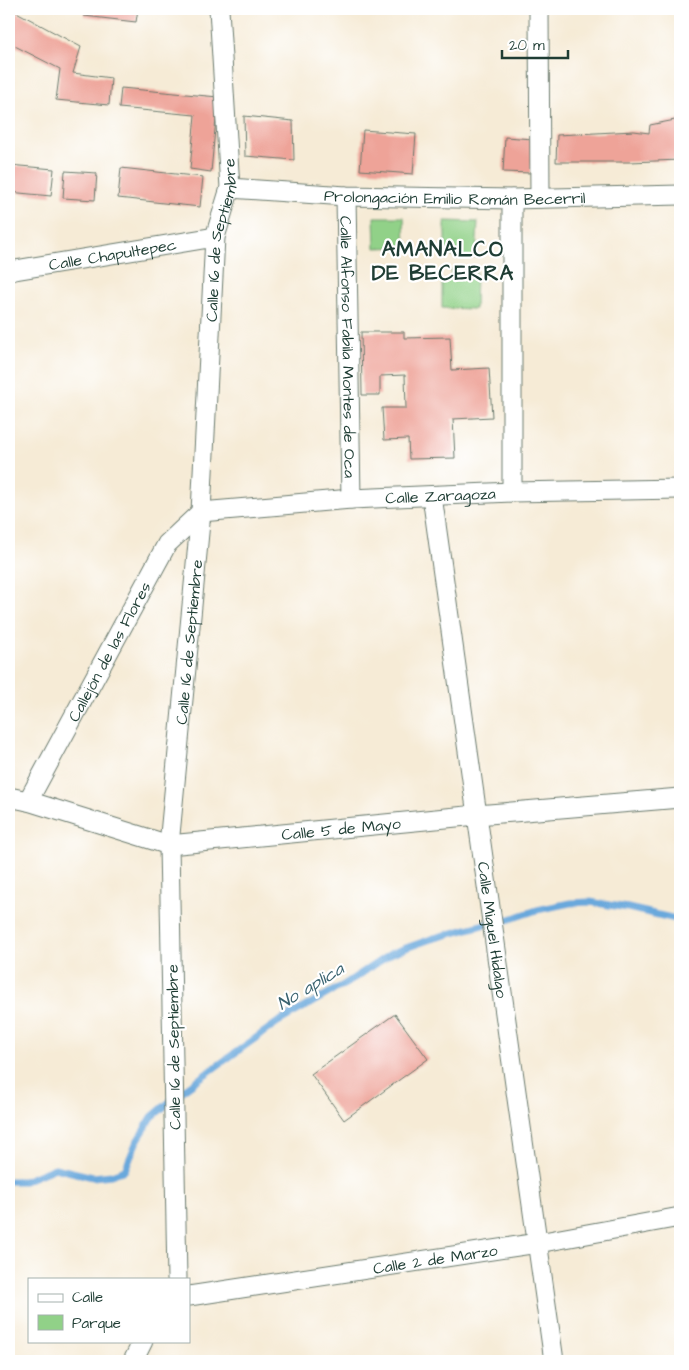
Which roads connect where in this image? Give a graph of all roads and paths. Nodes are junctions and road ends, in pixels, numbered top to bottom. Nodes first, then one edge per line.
1 (219, 9) edge
2 (539, 9) edge
3 (230, 188) junction
4 (680, 195) edge
5 (346, 196) junction
6 (540, 198) junction
7 (512, 200) junction
8 (215, 237) junction
9 (9, 272) edge
10 (680, 489) edge
11 (512, 492) junction
12 (432, 496) junction
13 (351, 499) junction
14 (201, 512) junction
15 (9, 797) edge
16 (680, 798) edge
17 (28, 801) junction
18 (477, 815) junction
19 (169, 846) junction
20 (680, 1216) edge
21 (538, 1244) junction
22 (177, 1278) edge
23 (190, 1296) edge
24 (142, 1342) edge
25 (133, 1361) edge
26 (554, 1361) edge

1 - 3 street, Calle 16 de Septiembre
2 - 6 street
3 - 5 street, Prolongación Emilio Román Becerril
3 - 8 street, Calle 16 de Septiembre
4 - 6 street, Prolongación Emilio Román Becerril
5 - 7 street, Prolongación Emilio Román Becerril
5 - 13 street, Calle Alfonso Fabila Montes de Oca
6 - 7 street, Prolongación Emilio Román Becerril
7 - 11 street
8 - 9 street, Calle Chapultepec
8 - 14 street, Calle 16 de Septiembre
10 - 11 street, Calle Zaragoza
11 - 12 street, Calle Zaragoza
12 - 13 street, Calle Zaragoza
12 - 18 street, Calle Miguel Hidalgo
13 - 14 street, Calle Zaragoza
14 - 17 street, Callejón de las Flores
14 - 19 street, Calle 16 de Septiembre
15 - 17 street, Calle 5 de Mayo
16 - 18 street, Calle 5 de Mayo
17 - 19 street, Calle 5 de Mayo
18 - 19 street, Calle 5 de Mayo
18 - 21 street, Calle Miguel Hidalgo
19 - 22 street, Calle 16 de Septiembre
20 - 21 street, Calle 2 de Marzo
21 - 23 street, Calle 2 de Marzo
21 - 26 street, Calle Miguel Hidalgo
24 - 25 street

